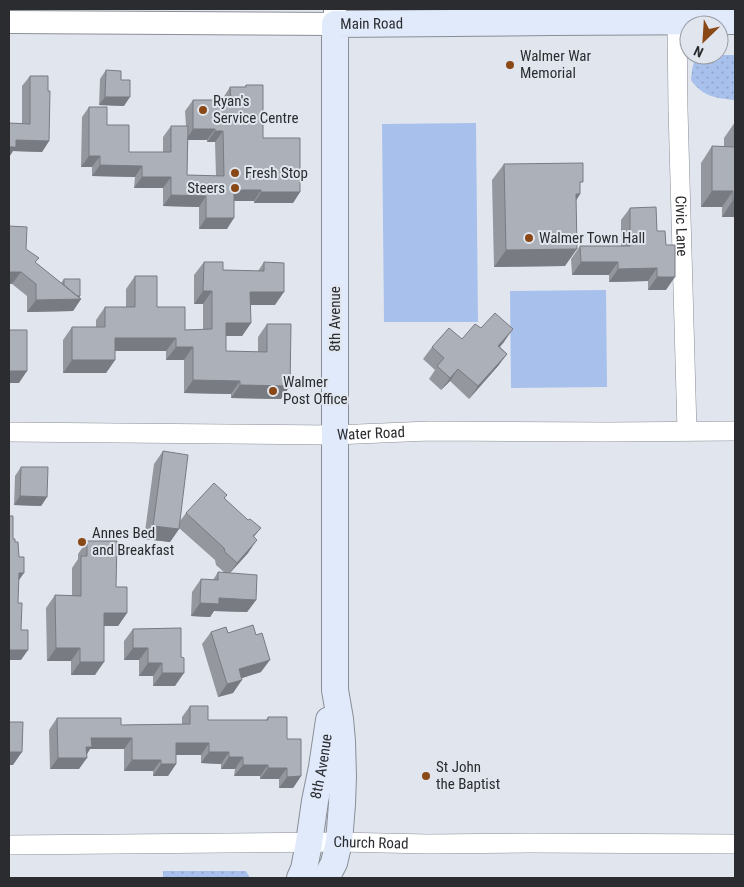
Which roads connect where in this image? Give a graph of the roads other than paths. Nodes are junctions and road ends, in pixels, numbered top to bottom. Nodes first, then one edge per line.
1 (335, 16) edge
2 (677, 21) junction
3 (9, 22) edge
4 (735, 22) edge
5 (687, 431) junction
6 (735, 431) edge
7 (9, 432) edge
8 (334, 435) junction
9 (335, 690) junction
10 (338, 842) junction
11 (309, 843) junction
12 (735, 844) edge
13 (9, 845) edge
14 (300, 878) edge
15 (326, 878) edge

1 - 2 main road, Main Road
1 - 3 street, Main Road
1 - 8 main road, 8th Avenue
2 - 4 main road, Main Road
2 - 5 street, Civic Lane
5 - 6 street, Water Road
5 - 8 street, Water Road
7 - 8 street, Water Road
8 - 9 main road, 8th Avenue
9 - 10 main road, 8th Avenue
9 - 11 main road, 8th Avenue
10 - 11 street, Church Road
10 - 12 street, Church Road
10 - 15 main road, 8th Avenue
11 - 13 street, Church Road
11 - 14 main road, 8th Avenue

